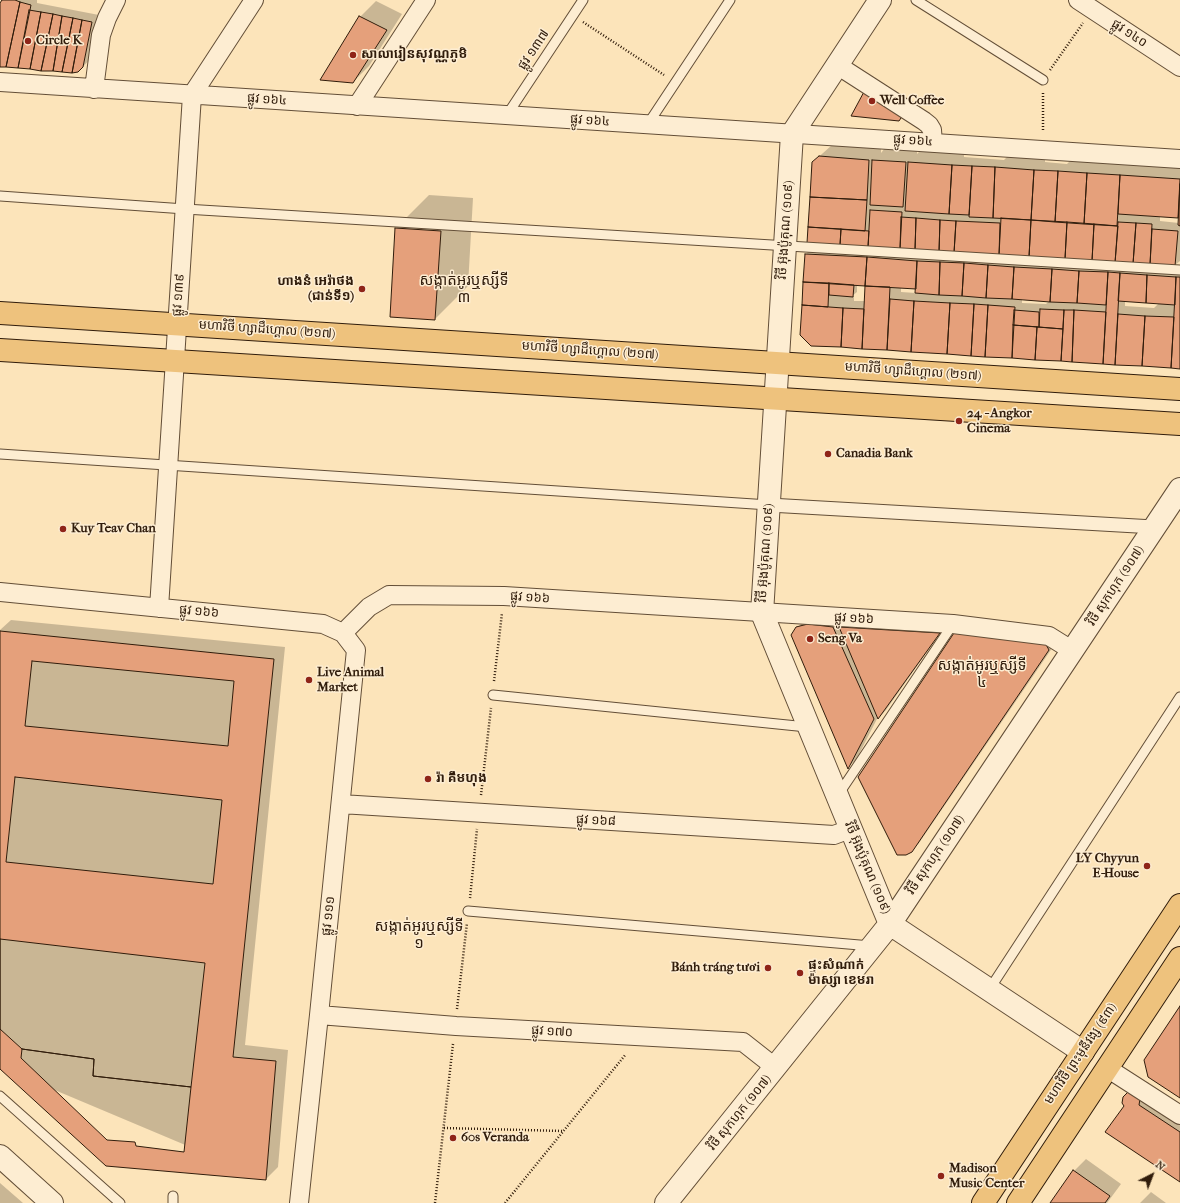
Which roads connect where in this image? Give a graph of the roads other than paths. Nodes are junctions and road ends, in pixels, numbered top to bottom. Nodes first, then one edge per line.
1 (116, 0) edge
2 (254, 0) edge
3 (426, 0) edge
4 (583, 0) edge
5 (730, 0) edge
6 (880, 0) edge
7 (916, 0) edge
8 (1078, 0) edge
9 (837, 65) junction
10 (1180, 67) edge
11 (1043, 80) dead end
12 (0, 82) edge
13 (94, 88) junction
14 (192, 95) junction
15 (357, 106) junction
16 (506, 115) junction
17 (648, 124) junction
18 (792, 134) junction
19 (933, 142) junction
20 (1180, 159) edge
21 (0, 196) edge
22 (184, 209) junction
23 (785, 245) junction
24 (1180, 270) edge
25 (0, 313) edge
26 (177, 324) junction
27 (0, 350) edge
28 (175, 361) junction
29 (778, 363) junction
30 (1180, 389) edge
31 (776, 399) junction
32 (1180, 424) edge
33 (0, 454) edge
34 (169, 465) junction
35 (1180, 488) edge
36 (769, 506) junction
37 (1154, 527) junction
38 (0, 592) edge
39 (159, 608) junction
40 (762, 613) junction
41 (953, 624) junction
42 (344, 633) junction
43 (1073, 651) junction
44 (492, 696) dead end
45 (1180, 697) edge
46 (809, 727) junction
47 (837, 796) junction
48 (341, 804) junction
49 (850, 829) junction
50 (1180, 905) edge
51 (468, 911) dead end
52 (890, 924) junction
53 (872, 946) junction
54 (1180, 958) edge
55 (989, 990) junction
56 (320, 1015) junction
57 (1083, 1052) junction
58 (776, 1068) junction
59 (1107, 1068) junction
60 (0, 1096) edge
61 (1180, 1115) edge
62 (0, 1156) edge
63 (52, 1203) edge
64 (120, 1203) edge
65 (299, 1203) edge
66 (666, 1203) edge
67 (983, 1203) edge
68 (1018, 1203) edge

1 - 13 street
2 - 14 street, ផ្លូវ ១៣៩
3 - 15 street
4 - 16 lane, ផ្លូវ ១៣៧
5 - 17 lane
6 - 9 street, វិថី អ៊ុងប៉ូគុណ (១០៩)
7 - 11 lane
8 - 10 street, ផ្លូវ ១៤០
9 - 18 street, វិថី អ៊ុងប៉ូគុណ (១០៩)
9 - 19 street
12 - 13 street, ផ្លូវ ១៦៤
13 - 14 street, ផ្លូវ ១៦៤
14 - 15 street, ផ្លូវ ១៦៤
14 - 22 street, ផ្លូវ ១៣៩
15 - 16 street, ផ្លូវ ១៦៤
16 - 17 street, ផ្លូវ ១៦៤
17 - 18 street, ផ្លូវ ១៦៤
18 - 19 street, ផ្លូវ ១៦៤
18 - 23 street, វិថី អ៊ុងប៉ូគុណ (១០៩)
19 - 20 street, ផ្លូវ ១៦៤
21 - 22 lane
22 - 23 lane
22 - 26 street, ផ្លូវ ១៣៩
23 - 24 lane
23 - 29 street, វិថី អ៊ុងប៉ូគុណ (១០៩)
25 - 26 main road, មហាវិថី ហ្សាដឹហ្គោល (២១៧)
26 - 28 street, ផ្លូវ ១៣៩
26 - 29 main road, មហាវិថី ហ្សាដឹហ្គោល (២១៧)
27 - 28 main road
28 - 31 main road
28 - 34 street, ផ្លូវ ១៣៩
29 - 30 main road, មហាវិថី ហ្សាដឹហ្គោល (២១៧)
29 - 31 street, វិថី អ៊ុងប៉ូគុណ (១០៩)
31 - 32 main road
31 - 36 street, វិថី អ៊ុងប៉ូគុណ (១០៩)
33 - 34 lane
34 - 36 lane
34 - 39 street, ផ្លូវ ១៣៩
35 - 37 street, វិថី សុកហុក (១០៧)
36 - 37 street
36 - 40 street, វិថី អ៊ុងប៉ូគុណ (១០៩)
37 - 43 street, វិថី សុកហុក (១០៧)
38 - 39 street, ផ្លូវ ១៦៦
39 - 42 street, ផ្លូវ ១៦៦
40 - 41 street, ផ្លូវ ១៦៦
40 - 42 street, ផ្លូវ ១៦៦
40 - 46 street, វិថី អ៊ុងប៉ូគុណ (១០៩)
41 - 43 street, ផ្លូវ ១៦៦
41 - 47 lane
42 - 48 street, ផ្លូវ ១១១
43 - 52 street, វិថី សុកហុក (១០៧)
44 - 46 lane
45 - 55 lane
46 - 47 street, វិថី អ៊ុងប៉ូគុណ (១០៩)
47 - 49 street, វិថី អ៊ុងប៉ូគុណ (១០៩)
48 - 49 street, ផ្លូវ ១៦៨
48 - 56 street, ផ្លូវ ១១១
49 - 52 street, វិថី អ៊ុងប៉ូគុណ (១០៩)
50 - 57 main road, មហាវិថី ព្រះមុនីវង្ស (៩៣)
51 - 53 lane
52 - 53 street, វិថី សុកហុក (១០៧)
52 - 55 street, វិថី អ៊ុងប៉ូគុណ (១០៩)
53 - 58 street, វិថី សុកហុក (១០៧)
54 - 59 main road
55 - 57 street, វិថី អ៊ុងប៉ូគុណ (១០៩)
56 - 58 street, ផ្លូវ ១៧០
56 - 65 street, ផ្លូវ ១១១
57 - 67 main road, មហាវិថី ព្រះមុនីវង្ស (៩៣)
58 - 66 street, វិថី សុកហុក (១០៧)
59 - 61 street
59 - 68 main road
60 - 64 lane
62 - 63 street

